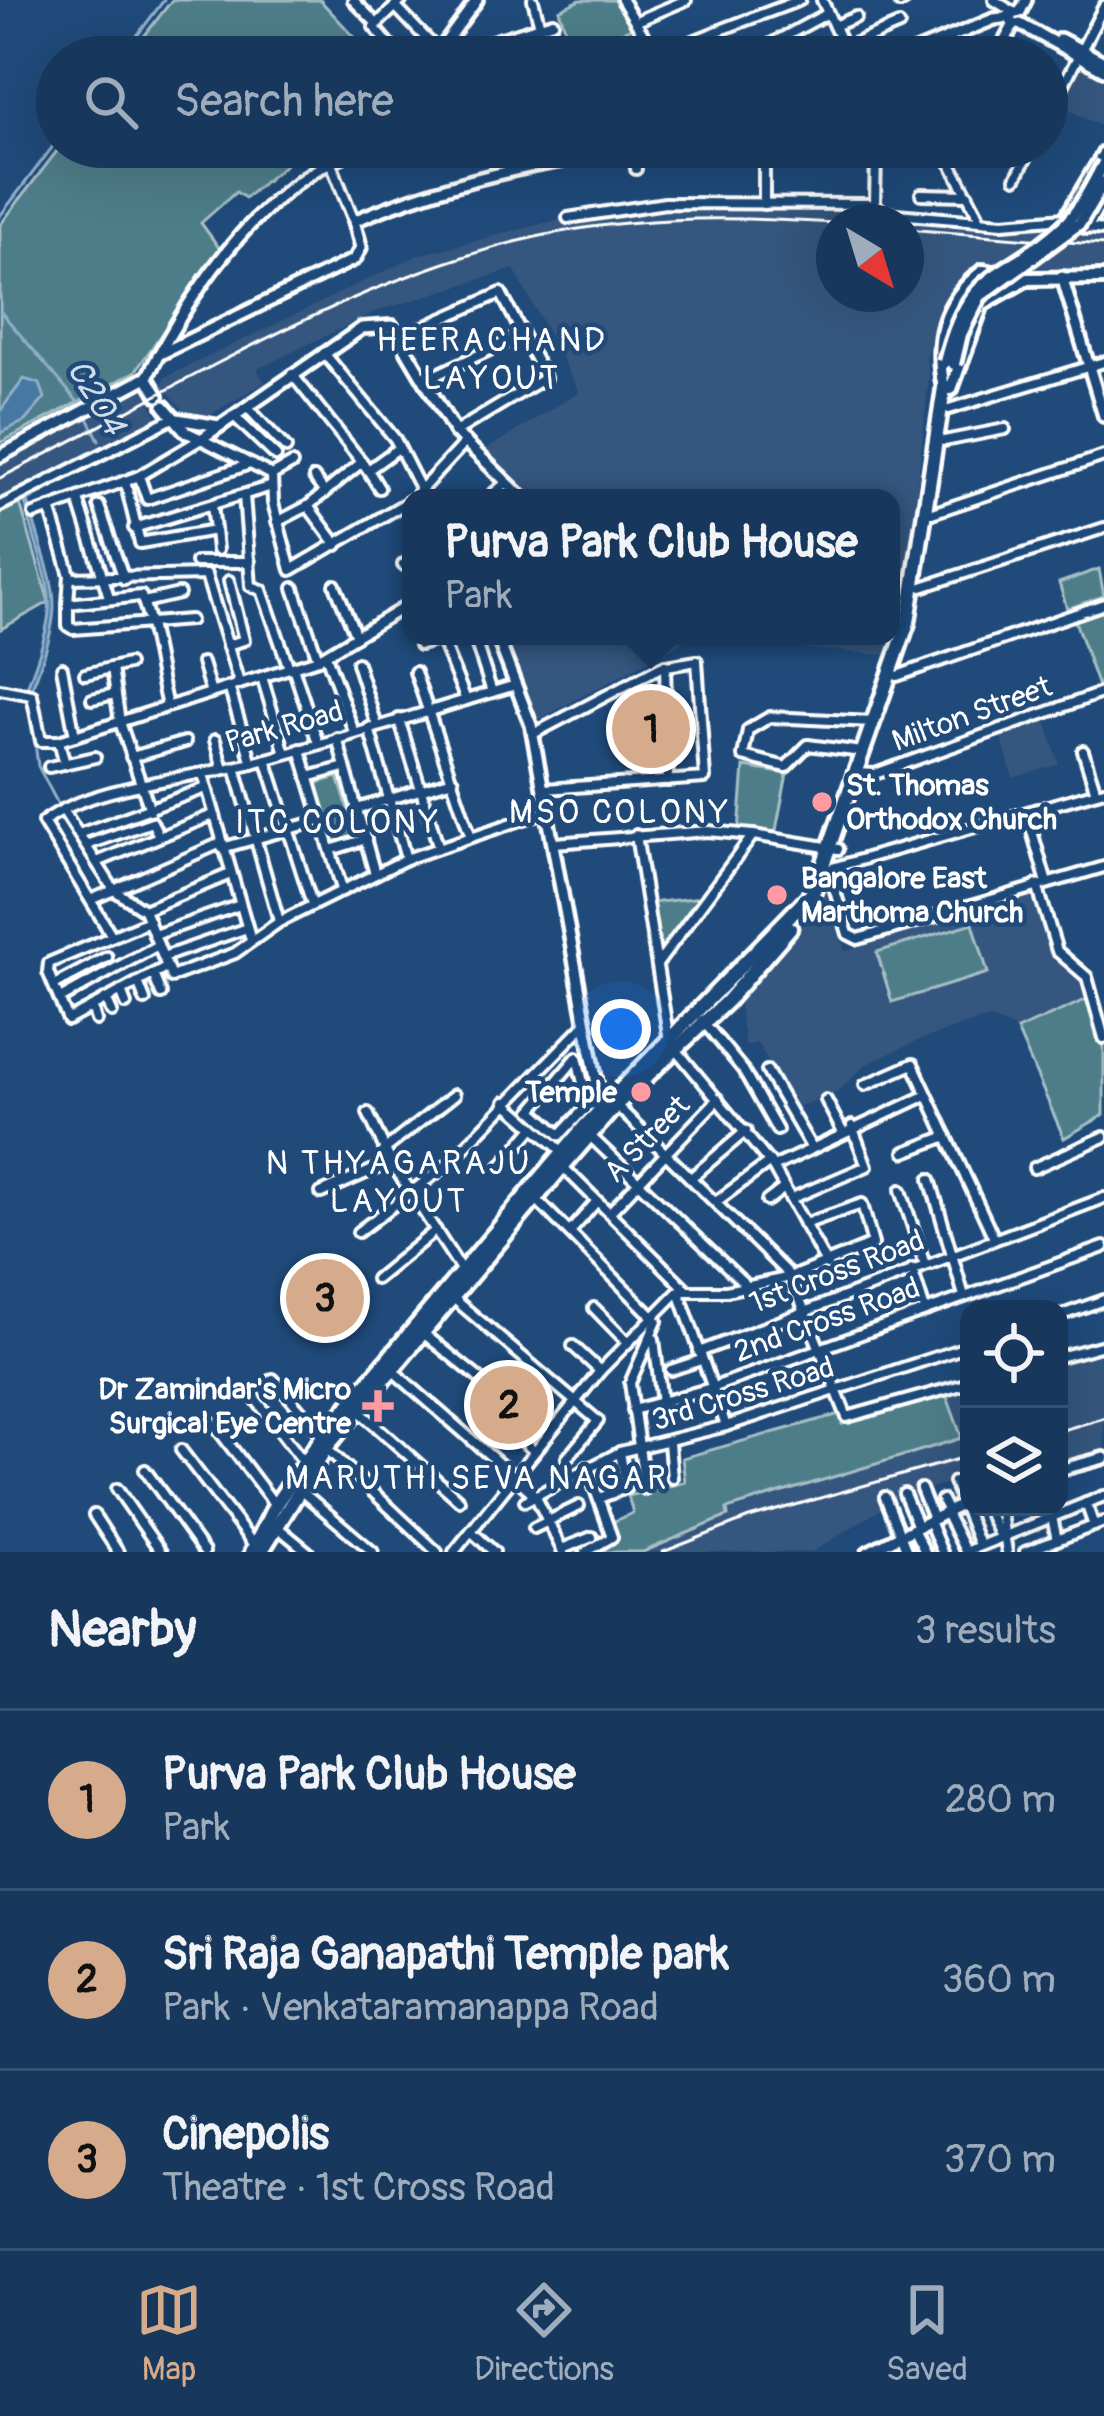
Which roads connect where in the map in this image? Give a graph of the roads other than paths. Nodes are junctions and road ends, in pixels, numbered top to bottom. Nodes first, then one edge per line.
1 (478, 0) edge
2 (533, 0) edge
3 (622, 0) edge
4 (686, 0) edge
5 (800, 0) edge
6 (822, 0) edge
7 (994, 0) edge
8 (1026, 0) edge
9 (358, 2) edge
10 (398, 3) edge
11 (1104, 6) edge
12 (828, 13) junction
13 (856, 16) dead end
14 (1017, 18) junction
15 (637, 21) junction
16 (553, 22) dead end
17 (377, 24) junction
18 (899, 25) dead end
19 (540, 26) junction
20 (834, 26) junction
21 (385, 36) edge
22 (422, 36) edge
23 (452, 36) edge
24 (508, 36) edge
25 (645, 36) edge
26 (702, 36) edge
27 (786, 36) edge
28 (838, 36) edge
29 (878, 36) edge
30 (953, 36) edge
31 (1007, 36) edge
32 (1050, 36) edge
33 (1068, 46) edge
34 (1079, 52) junction
35 (1104, 66) edge
36 (1068, 74) edge
37 (1104, 152) edge
38 (1104, 163) edge
39 (321, 168) edge
40 (329, 168) edge
41 (521, 168) edge
42 (764, 168) edge
43 (875, 168) edge
44 (953, 168) edge
45 (1021, 168) edge
46 (1016, 178) dead end
47 (1104, 182) edge
48 (921, 194) dead end
49 (968, 195) junction
50 (1104, 196) edge
51 (764, 204) junction
52 (816, 204) edge
53 (874, 204) edge
54 (978, 215) dead end
55 (924, 216) edge
56 (568, 218) dead end
57 (1066, 218) junction
58 (353, 221) junction
59 (1087, 228) junction
60 (1104, 230) edge
61 (1061, 277) junction
62 (1104, 278) edge
63 (1026, 280) junction
64 (522, 335) junction
65 (401, 337) junction
66 (324, 352) junction
67 (158, 355) junction
68 (1104, 362) edge
69 (950, 363) junction
70 (1089, 366) junction
71 (292, 374) junction
72 (147, 377) junction
73 (425, 380) junction
74 (948, 388) junction
75 (247, 406) junction
76 (949, 409) junction
77 (234, 416) junction
78 (1104, 416) edge
79 (173, 418) junction
80 (219, 426) junction
81 (1005, 429) dead end
82 (455, 432) junction
83 (201, 439) junction
84 (466, 441) junction
85 (944, 441) junction
86 (286, 448) dead end
87 (397, 449) junction
88 (276, 455) dead end
89 (0, 456) edge
90 (1104, 456) edge
91 (250, 464) junction
92 (292, 464) dead end
93 (365, 466) junction
94 (272, 475) junction
95 (139, 476) junction
96 (314, 478) dead end
97 (125, 481) junction
98 (507, 482) junction
99 (272, 486) junction
100 (380, 488) dead end
101 (412, 489) edge
102 (421, 489) edge
103 (499, 489) edge
104 (514, 489) edge
105 (325, 493) junction
106 (244, 495) junction
107 (77, 499) junction
108 (402, 504) edge
109 (212, 505) junction
110 (0, 506) edge
111 (99, 506) dead end
112 (308, 506) junction
113 (50, 508) junction
114 (932, 513) junction
115 (34, 514) dead end
116 (277, 522) junction
117 (134, 528) junction
118 (1104, 528) edge
119 (215, 530) junction
120 (337, 545) junction
121 (217, 550) dead end
122 (196, 562) dead end
123 (207, 562) junction
124 (250, 562) junction
125 (206, 575) junction
126 (70, 578) junction
127 (124, 579) junction
128 (106, 580) junction
129 (229, 580) dead end
130 (335, 585) dead end
131 (922, 587) junction
132 (294, 588) dead end
133 (179, 594) dead end
134 (109, 597) junction
135 (144, 602) junction
136 (68, 604) junction
137 (1104, 604) edge
138 (402, 611) edge
139 (190, 620) dead end
140 (147, 626) junction
141 (356, 636) junction
142 (900, 642) edge
143 (227, 645) junction
144 (443, 645) edge
145 (500, 645) edge
146 (899, 645) edge
147 (477, 646) dead end
148 (322, 657) junction
149 (202, 663) dead end
150 (357, 663) dead end
151 (128, 664) dead end
152 (665, 665) junction
153 (62, 668) dead end
154 (112, 668) junction
155 (291, 668) junction
156 (415, 672) dead end
157 (85, 674) dead end
158 (897, 676) junction
159 (262, 677) junction
160 (234, 685) junction
161 (516, 685) junction
162 (0, 688) edge
163 (492, 692) junction
164 (1104, 692) edge
165 (211, 693) junction
166 (115, 694) junction
167 (92, 699) dead end
168 (466, 700) junction
169 (167, 706) junction
170 (432, 710) junction
171 (830, 713) dead end
172 (399, 719) junction
173 (857, 720) junction
174 (120, 722) junction
175 (874, 723) junction
176 (373, 727) junction
177 (354, 732) junction
178 (533, 734) junction
179 (75, 736) junction
180 (337, 738) junction
181 (215, 740) dead end
182 (59, 741) junction
183 (185, 742) dead end
184 (318, 743) junction
185 (300, 749) junction
186 (1083, 752) dead end
187 (285, 753) junction
188 (863, 753) junction
189 (95, 757) dead end
190 (131, 757) junction
191 (266, 758) junction
192 (252, 763) junction
193 (64, 764) junction
194 (345, 766) junction
195 (49, 767) dead end
196 (235, 767) junction
197 (223, 769) junction
198 (203, 774) junction
199 (858, 774) junction
200 (308, 777) junction
201 (454, 780) junction
202 (668, 781) junction
203 (140, 787) junction
204 (206, 788) junction
205 (545, 789) junction
206 (419, 790) junction
207 (1100, 791) edge
208 (389, 799) junction
209 (357, 809) junction
210 (149, 810) junction
211 (549, 810) junction
212 (60, 811) junction
213 (1027, 814) junction
214 (212, 815) junction
215 (322, 820) junction
216 (289, 829) junction
217 (79, 834) junction
218 (470, 834) junction
219 (635, 835) junction
220 (753, 835) junction
221 (159, 836) junction
222 (255, 838) junction
223 (366, 839) junction
224 (555, 843) junction
225 (86, 845) junction
226 (221, 845) junction
227 (438, 845) junction
228 (835, 848) junction
229 (331, 850) junction
230 (406, 859) junction
231 (97, 862) junction
232 (1104, 867) edge
233 (826, 873) junction
234 (375, 874) junction
235 (228, 875) junction
236 (1042, 884) junction
237 (342, 889) junction
238 (114, 890) junction
239 (91, 899) junction
240 (312, 904) junction
241 (240, 905) junction
242 (144, 910) junction
243 (149, 921) junction
244 (280, 922) junction
245 (248, 928) junction
246 (112, 936) junction
247 (156, 940) junction
248 (251, 940) junction
249 (107, 957) dead end
250 (656, 964) junction
251 (167, 967) junction
252 (153, 974) junction
253 (138, 982) junction
254 (54, 985) junction
255 (121, 991) junction
256 (161, 994) dead end
257 (60, 999) junction
258 (106, 999) junction
259 (145, 1000) dead end
260 (126, 1004) dead end
261 (92, 1007) junction
262 (112, 1012) dead end
263 (701, 1018) junction
264 (96, 1020) dead end
265 (585, 1024) junction
266 (1104, 1038) edge
267 (672, 1045) junction
268 (767, 1071) dead end
269 (865, 1085) dead end
270 (454, 1095) dead end
271 (927, 1095) junction
272 (718, 1099) junction
273 (826, 1100) dead end
274 (505, 1102) junction
275 (611, 1104) junction
276 (588, 1106) junction
277 (368, 1113) dead end
278 (776, 1125) dead end
279 (534, 1127) junction
280 (847, 1128) junction
281 (746, 1131) junction
282 (560, 1135) junction
283 (590, 1136) junction
284 (947, 1136) junction
285 (1103, 1140) edge
286 (811, 1147) junction
287 (384, 1150) junction
288 (666, 1152) junction
289 (904, 1152) dead end
290 (562, 1155) junction
291 (391, 1162) junction
292 (772, 1164) junction
293 (500, 1167) dead end
294 (1034, 1168) dead end
295 (692, 1177) junction
296 (930, 1179) dead end
297 (638, 1182) junction
298 (784, 1188) junction
299 (901, 1190) dead end
300 (321, 1193) dead end
301 (413, 1194) junction
302 (535, 1198) junction
303 (1104, 1198) edge
304 (790, 1199) junction
305 (598, 1201) junction
306 (717, 1201) junction
307 (767, 1201) dead end
308 (610, 1212) junction
309 (804, 1224) junction
310 (436, 1230) junction
311 (358, 1232) dead end
312 (570, 1232) junction
313 (994, 1238) junction
314 (1104, 1246) edge
315 (950, 1255) junction
316 (827, 1265) junction
317 (925, 1265) junction
318 (912, 1269) junction
319 (466, 1275) junction
320 (791, 1277) junction
321 (376, 1279) dead end
322 (748, 1287) junction
323 (682, 1290) junction
324 (964, 1296) junction
325 (453, 1298) junction
326 (1104, 1300) edge
327 (594, 1308) dead end
328 (804, 1309) junction
329 (925, 1310) junction
330 (653, 1311) junction
331 (1068, 1313) edge
332 (423, 1334) junction
333 (653, 1337) junction
334 (626, 1341) junction
335 (1104, 1345) edge
336 (573, 1346) dead end
337 (819, 1347) junction
338 (960, 1349) edge
339 (1068, 1355) edge
340 (700, 1356) junction
341 (532, 1366) junction
342 (392, 1370) junction
343 (671, 1370) dead end
344 (600, 1371) junction
345 (273, 1378) dead end
346 (960, 1386) edge
347 (711, 1388) junction
348 (836, 1392) junction
349 (254, 1397) dead end
350 (575, 1402) junction
351 (662, 1403) junction
352 (530, 1409) dead end
353 (358, 1410) junction
354 (633, 1410) junction
355 (502, 1422) dead end
356 (213, 1424) dead end
357 (726, 1426) junction
358 (553, 1428) junction
359 (324, 1442) junction
360 (669, 1443) junction
361 (639, 1449) junction
362 (181, 1450) dead end
363 (534, 1451) junction
364 (620, 1452) junction
365 (567, 1458) dead end
366 (1104, 1458) edge
367 (303, 1461) junction
368 (587, 1467) junction
369 (1068, 1468) edge
370 (145, 1470) dead end
371 (514, 1474) junction
372 (672, 1478) dead end
373 (954, 1482) dead end
374 (297, 1487) junction
375 (645, 1489) dead end
376 (921, 1489) dead end
377 (117, 1490) dead end
378 (960, 1492) edge
379 (904, 1494) dead end
380 (535, 1495) junction
381 (1104, 1496) edge
382 (885, 1497) dead end
383 (599, 1498) junction
384 (459, 1500) dead end
385 (942, 1500) dead end
386 (525, 1501) dead end
387 (1087, 1503) junction
388 (275, 1505) junction
389 (579, 1505) dead end
390 (960, 1506) edge
391 (1068, 1510) edge
392 (947, 1512) junction
393 (94, 1515) dead end
394 (972, 1516) edge
395 (991, 1516) edge
396 (1000, 1516) edge
397 (1052, 1516) joint
398 (548, 1520) junction
399 (931, 1520) junction
400 (273, 1524) junction
401 (1099, 1524) edge
402 (534, 1528) dead end
403 (916, 1528) junction
404 (471, 1531) junction
405 (1001, 1534) junction
406 (899, 1537) junction
407 (592, 1538) dead end
408 (1057, 1540) junction
409 (983, 1543) junction
410 (882, 1549) edge
411 (256, 1550) edge
412 (562, 1551) edge
413 (965, 1551) edge
414 (118, 1552) edge
415 (161, 1552) edge
416 (204, 1552) edge
417 (308, 1552) edge
418 (373, 1552) edge
419 (437, 1552) edge
420 (454, 1552) edge
421 (494, 1552) edge
422 (586, 1552) edge
423 (868, 1552) edge
424 (907, 1552) edge
425 (925, 1552) edge
426 (942, 1552) edge
427 (989, 1552) edge
428 (1007, 1552) edge
429 (1025, 1552) edge

1 - 23 street
2 - 19 street
3 - 15 street
4 - 15 street
5 - 26 street
6 - 12 street
7 - 14 street
8 - 14 street
9 - 17 street
10 - 17 street
10 - 22 street
11 - 34 street
12 - 20 street
12 - 27 street
13 - 20 street
14 - 30 street
14 - 31 street
14 - 32 street
15 - 25 street
16 - 19 street
17 - 21 street
18 - 29 street
19 - 24 street
20 - 28 street
33 - 34 street
34 - 35 street
34 - 36 street
37 - 57 street
38 - 69 main road, bridge
39 - 67 street
40 - 58 street
41 - 58 street
42 - 51 street
43 - 53 street
44 - 49 street
45 - 46 street
47 - 69 main road, bridge
48 - 49 street
49 - 54 street
50 - 59 street
51 - 52 street
51 - 56 street
55 - 57 street
57 - 59 street
58 - 67 street
59 - 60 street
61 - 62 main road
61 - 63 main road
61 - 70 street
63 - 74 main road
63 - 74 main road
64 - 65 street
64 - 73 street
64 - 82 street
65 - 66 street
65 - 73 street
66 - 71 street
66 - 87 street
67 - 72 street
68 - 70 street
69 - 74 main road
70 - 76 street
70 - 78 street
71 - 75 street
71 - 93 street
72 - 79 street
72 - 89 street
73 - 82 street
74 - 76 main road
74 - 142 main road
75 - 77 street
75 - 86 street
76 - 85 main road
77 - 80 street
77 - 88 street
79 - 80 street
79 - 83 street
79 - 110 street
80 - 83 street
81 - 85 street
82 - 84 street
83 - 91 street
83 - 95 street
84 - 98 street
84 - 102 street
85 - 114 main road
87 - 93 street
87 - 101 street
90 - 114 street
91 - 94 street
91 - 95 street
92 - 94 street
93 - 100 street
93 - 105 street
94 - 99 street
95 - 97 street
96 - 105 street
97 - 107 street
97 - 117 street
98 - 103 street
98 - 104 street
99 - 106 street
99 - 116 street
105 - 112 street
106 - 109 street
106 - 124 street
107 - 113 street
107 - 128 street
108 - 120 street
109 - 117 street
109 - 119 street
111 - 127 street
112 - 116 street
112 - 120 street
113 - 115 street
113 - 126 street
114 - 131 main road
116 - 120 street
117 - 119 street
118 - 131 street
119 - 121 street
122 - 123 street
123 - 124 street
123 - 125 street
124 - 155 street
125 - 127 street
125 - 143 street
126 - 128 street
126 - 136 street
127 - 128 street
128 - 134 street
129 - 143 street
130 - 141 street
131 - 158 main road
132 - 148 street
133 - 135 street
134 - 135 street
134 - 136 street
135 - 140 street
136 - 140 street
137 - 158 street
138 - 141 street, Park Road
139 - 140 street
140 - 169 street
141 - 148 street, Park Road
143 - 160 street
144 - 168 street
145 - 161 street
146 - 175 main road
147 - 163 street
148 - 155 street, Park Road
148 - 177 street
149 - 165 street
150 - 176 street
151 - 154 street
152 - 178 street
152 - 202 street
152 - 202 street
153 - 179 street
154 - 157 street
154 - 166 street
155 - 159 street, Park Road
155 - 184 street
156 - 170 street
158 - 199 main road
159 - 160 street, Park Road
159 - 187 street
160 - 165 street, Park Road
160 - 192 street
161 - 163 street, Park Road
161 - 178 street
162 - 182 street
163 - 168 street, Park Road
164 - 199 street, Milton Street
165 - 169 street, Park Road
166 - 167 street
166 - 174 street
168 - 170 street, Park Road
169 - 174 street, Park Road
170 - 172 street, Park Road
170 - 201 street
171 - 173 street
172 - 176 street, Park Road
172 - 206 street
173 - 175 street
173 - 188 street
174 - 179 street, Park Road
174 - 190 street
175 - 188 main road
176 - 177 street, Park Road
176 - 208 street
177 - 180 street, Park Road
178 - 205 street
179 - 182 street, Park Road
180 - 184 street, Park Road
180 - 194 street
181 - 197 street
182 - 193 street
183 - 190 street
184 - 185 street, Park Road
185 - 187 street, Park Road
185 - 200 street
186 - 207 street
187 - 191 street, Park Road
188 - 199 main road
189 - 193 street
190 - 203 street
191 - 192 street, Park Road
191 - 216 street
192 - 196 street, Park Road
193 - 195 street
194 - 200 street
194 - 209 street
196 - 197 street, Park Road
196 - 222 street
197 - 198 street, Park Road
198 - 203 street, Park Road
198 - 204 street
199 - 228 main road
200 - 215 street
201 - 206 street
201 - 218 street
202 - 205 street
203 - 210 street
203 - 212 street, Park Road
204 - 210 street
204 - 214 street
205 - 211 street
206 - 208 street
206 - 227 street
207 - 213 street
208 - 209 street
208 - 230 street
209 - 223 street
210 - 217 street
211 - 218 street
211 - 224 street
212 - 217 street
212 - 239 street
213 - 233 street
213 - 236 street
214 - 221 street
214 - 226 street
215 - 216 street
215 - 229 street
216 - 222 street
216 - 240 street
217 - 225 street
218 - 227 street
219 - 220 street
219 - 224 street
219 - 250 street
220 - 228 street
220 - 250 street
221 - 225 street
221 - 231 street
222 - 226 street
222 - 244 street
223 - 229 street
223 - 234 street
224 - 265 street
225 - 231 street
226 - 235 street
226 - 238 street
227 - 230 street
228 - 233 main road
229 - 237 street
230 - 234 street
231 - 238 street
232 - 236 street
233 - 236 street
233 - 263 main road
234 - 237 street
235 - 241 street
235 - 242 street
236 - 266 street
237 - 240 street
238 - 239 street
238 - 242 street
239 - 246 street
240 - 244 street
241 - 245 street
241 - 247 street
242 - 243 street
243 - 246 street
243 - 247 street
244 - 248 street
245 - 248 street
245 - 251 street
246 - 254 street
247 - 251 street
247 - 257 street
248 - 251 street
249 - 254 street
250 - 267 street
251 - 252 street
252 - 253 street
252 - 256 street
253 - 255 street
253 - 259 street
254 - 257 street
255 - 258 street
255 - 260 street
257 - 261 street
258 - 261 street
258 - 262 street
261 - 264 street
263 - 267 main road
263 - 278 street
265 - 274 street
265 - 275 street
267 - 272 street
267 - 275 main road
268 - 286 street
269 - 271 street
270 - 287 street
271 - 280 street
271 - 284 street
272 - 281 street
272 - 288 street, A Street
273 - 280 street
274 - 279 street
274 - 301 street
275 - 276 street
275 - 283 main road
275 - 288 street
275 - 290 main road
276 - 282 street
276 - 282 street
277 - 287 street
279 - 290 street
279 - 293 street
280 - 286 street
280 - 304 street
281 - 292 street
281 - 295 street
282 - 290 street
283 - 290 main road
283 - 297 street
284 - 289 street
284 - 313 street
285 - 294 street
286 - 292 street
287 - 291 street
288 - 295 street
288 - 297 street, A Street
290 - 302 main road
290 - 305 street
290 - 319 main road
291 - 300 street
291 - 301 street
292 - 298 street
292 - 306 street
295 - 306 street
296 - 315 street
297 - 308 street, A Street
297 - 322 street
298 - 304 street
298 - 307 street
299 - 317 street
301 - 310 street
301 - 311 street
302 - 312 street
302 - 319 main road
303 - 313 street, 1st Cross Road
304 - 309 street
305 - 308 street
305 - 312 street
306 - 320 street
308 - 323 street
309 - 316 street
309 - 316 street
310 - 319 street
310 - 321 street
312 - 330 street
313 - 315 street, 1st Cross Road
314 - 324 street, 2nd Cross Road
315 - 317 street, 1st Cross Road
315 - 324 street
316 - 320 street
317 - 318 street, 1st Cross Road
318 - 328 street, 1st Cross Road
318 - 329 street
319 - 325 main road
319 - 359 main road
320 - 322 street
320 - 328 street
322 - 323 street
323 - 330 street
323 - 340 street
324 - 329 street, 2nd Cross Road
325 - 332 main road
325 - 341 street
326 - 331 street
327 - 334 street
328 - 337 street
328 - 340 street, 1st Cross Road
329 - 337 street, 2nd Cross Road
330 - 333 street
330 - 334 street
332 - 341 street
332 - 342 main road
333 - 351 street
333 - 354 street
334 - 344 street
335 - 339 street
336 - 344 street
337 - 347 street, 2nd Cross Road
337 - 348 street
338 - 348 street, 3rd Cross Road
340 - 343 street, 1st Cross Road
340 - 347 street
341 - 350 street
342 - 353 main road
342 - 371 street
344 - 350 street
345 - 359 street
346 - 348 street
347 - 351 street, 2nd Cross Road
347 - 357 street
348 - 357 street, 3rd Cross Road
349 - 367 street
350 - 358 street
350 - 365 street
351 - 354 street, 2nd Cross Road
352 - 358 street
353 - 359 main road
353 - 384 street
354 - 361 street
355 - 363 street
356 - 388 street
357 - 360 street, 3rd Cross Road
358 - 363 street
359 - 367 main road
359 - 374 main road
359 - 419 street
360 - 361 street, 3rd Cross Road
360 - 372 street
361 - 364 street, 3rd Cross Road
361 - 375 street
362 - 411 street
363 - 371 street
364 - 368 street, 3rd Cross Road
364 - 383 street
366 - 369 street
367 - 388 main road
368 - 380 street, 3rd Cross Road
368 - 383 street
370 - 416 street
371 - 380 street
371 - 404 street
373 - 378 street
374 - 400 main road
374 - 418 street
376 - 399 street
377 - 415 street
379 - 403 street
380 - 386 street, 3rd Cross Road
380 - 398 street
381 - 387 street
382 - 406 street
383 - 422 street
385 - 392 street
387 - 391 street
387 - 401 street
388 - 411 main road
389 - 398 street
390 - 392 street
392 - 399 street
392 - 413 street
393 - 414 street
394 - 409 street
395 - 405 street
396 - 405 street
397 - 405 street
397 - 408 street
398 - 402 street
398 - 412 street
399 - 403 street
399 - 426 street
400 - 411 main road
400 - 417 street
401 - 408 street
403 - 406 street
403 - 425 street
404 - 420 street
404 - 421 street
405 - 409 street
405 - 428 street
406 - 410 street
406 - 424 street
407 - 412 street
408 - 429 street
409 - 413 street
409 - 427 street
410 - 423 street

